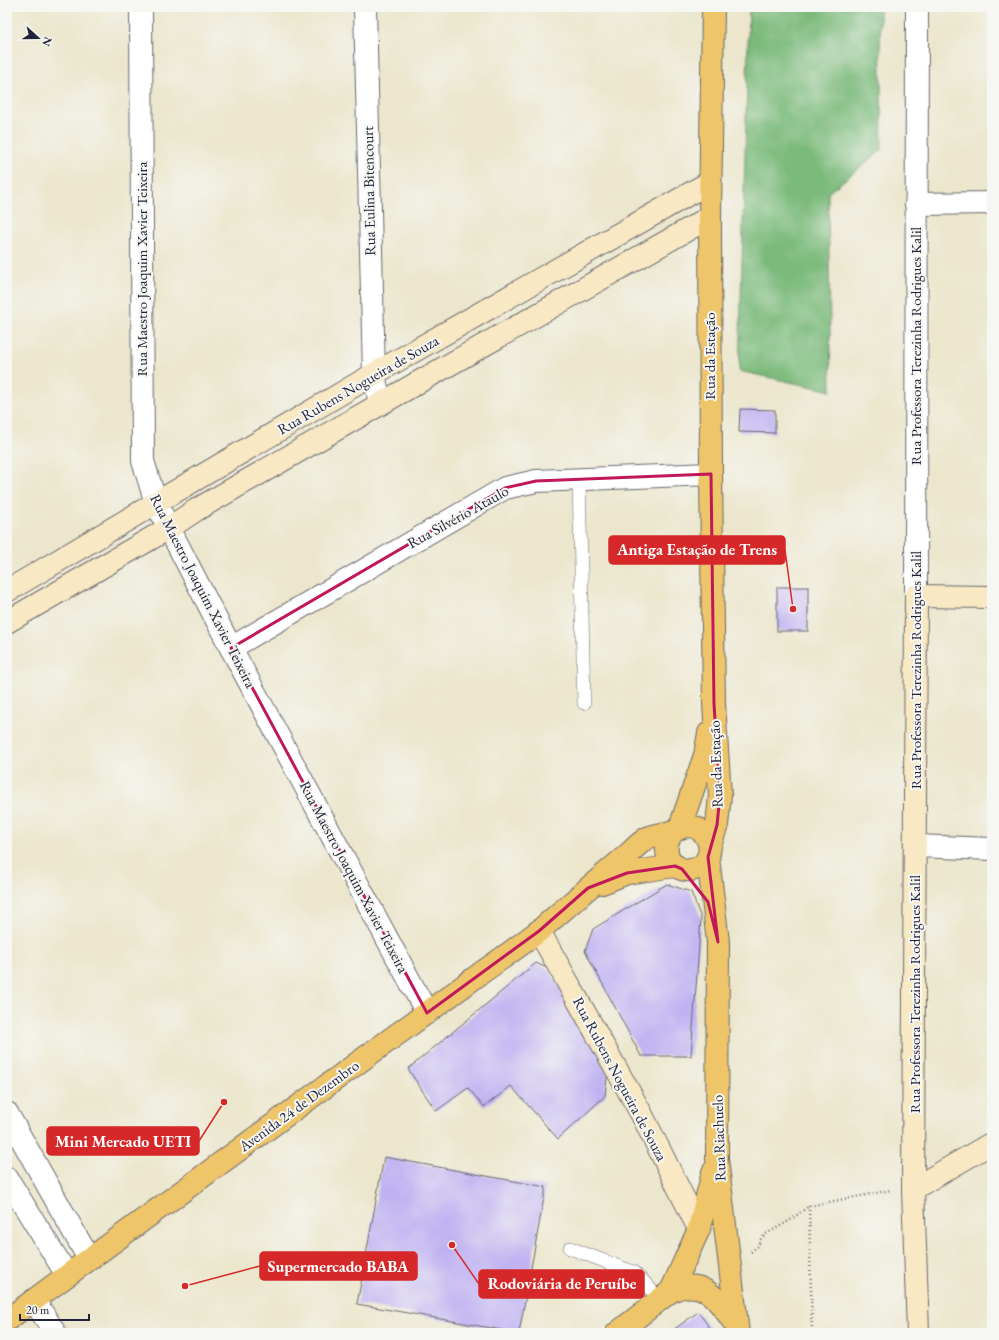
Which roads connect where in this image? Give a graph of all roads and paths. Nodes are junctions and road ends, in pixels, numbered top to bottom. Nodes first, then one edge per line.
1 (141, 7) edge
2 (365, 7) edge
3 (713, 7) edge
4 (917, 7) edge
5 (710, 182) junction
6 (992, 203) edge
7 (916, 204) junction
8 (710, 217) junction
9 (374, 374) junction
10 (380, 404) junction
11 (711, 474) junction
12 (579, 479) junction
13 (156, 504) junction
14 (168, 528) junction
15 (7, 591) edge
16 (916, 596) junction
17 (992, 597) edge
18 (7, 622) edge
19 (231, 648) junction
20 (584, 703) dead end
21 (714, 704) junction
22 (677, 830) junction
23 (915, 846) junction
24 (992, 849) edge
25 (709, 851) junction
26 (678, 868) junction
27 (588, 888) junction
28 (539, 931) junction
29 (718, 942) junction
30 (427, 1013) junction
31 (7, 1113) edge
32 (992, 1143) edge
33 (717, 1159) junction
34 (7, 1178) edge
35 (914, 1180) junction
36 (809, 1206) junction
37 (699, 1229) junction
38 (570, 1248) dead end
39 (89, 1259) junction
40 (728, 1262) junction
41 (67, 1275) junction
42 (665, 1296) junction
43 (34, 1300) junction
44 (7, 1320) edge
45 (737, 1329) edge
46 (55, 1333) edge
47 (618, 1333) edge
48 (812, 1333) edge
49 (918, 1333) edge

1 - 13 street, Rua Maestro Joaquim Xavier Teixeira
2 - 9 street, Rua Eulina Bitencourt
3 - 5 main road, Rua da Estação
4 - 7 street, Rua Professora Terezinha Rodrigues Kalil
5 - 8 main road, Rua da Estação
5 - 9 street, Rua Rubens Nogueira de Souza
6 - 7 street
7 - 16 street, Rua Professora Terezinha Rodrigues Kalil
8 - 10 street, Rua Rubens Nogueira de Souza
8 - 11 main road, Rua da Estação
9 - 10 street, Rua Eulina Bitencourt
9 - 13 street, Rua Rubens Nogueira de Souza
10 - 14 street, Rua Rubens Nogueira de Souza
11 - 12 street, Rua Silvério Ataulo
11 - 21 main road, Rua da Estação
12 - 19 street, Rua Silvério Ataulo
12 - 20 lane
13 - 14 street, Rua Maestro Joaquim Xavier Teixeira
13 - 15 street, Rua Rubens Nogueira de Souza
14 - 18 street, Rua Rubens Nogueira de Souza
14 - 19 street, Rua Maestro Joaquim Xavier Teixeira
16 - 17 street
16 - 23 street, Rua Professora Terezinha Rodrigues Kalil
19 - 30 street, Rua Maestro Joaquim Xavier Teixeira
21 - 22 main road, Rua da Estação
21 - 25 main road, Rua da Estação
22 - 25 main road
22 - 26 main road
22 - 27 main road, Avenida 24 de Dezembro
23 - 24 street
23 - 35 street, Rua Professora Terezinha Rodrigues Kalil
25 - 26 main road
25 - 29 main road, Rua Riachuelo
26 - 27 main road, Avenida 24 de Dezembro
26 - 29 main road, Rua Riachuelo
27 - 28 main road, Avenida 24 de Dezembro
28 - 30 main road, Avenida 24 de Dezembro
28 - 37 street, Rua Rubens Nogueira de Souza
29 - 33 main road, Rua Riachuelo
30 - 39 main road, Avenida 24 de Dezembro
31 - 39 street
32 - 35 street
33 - 37 main road
33 - 40 main road, Rua Riachuelo
34 - 41 street
35 - 36 path
35 - 49 street, Rua Professora Terezinha Rodrigues Kalil
36 - 40 path
36 - 48 path
37 - 42 main road
38 - 42 lane
39 - 41 main road, Avenida 24 de Dezembro
40 - 45 main road, Rua Riachuelo
41 - 43 main road, Avenida 24 de Dezembro
42 - 45 main road
42 - 47 main road
43 - 44 main road, Avenida 24 de Dezembro
43 - 46 street

